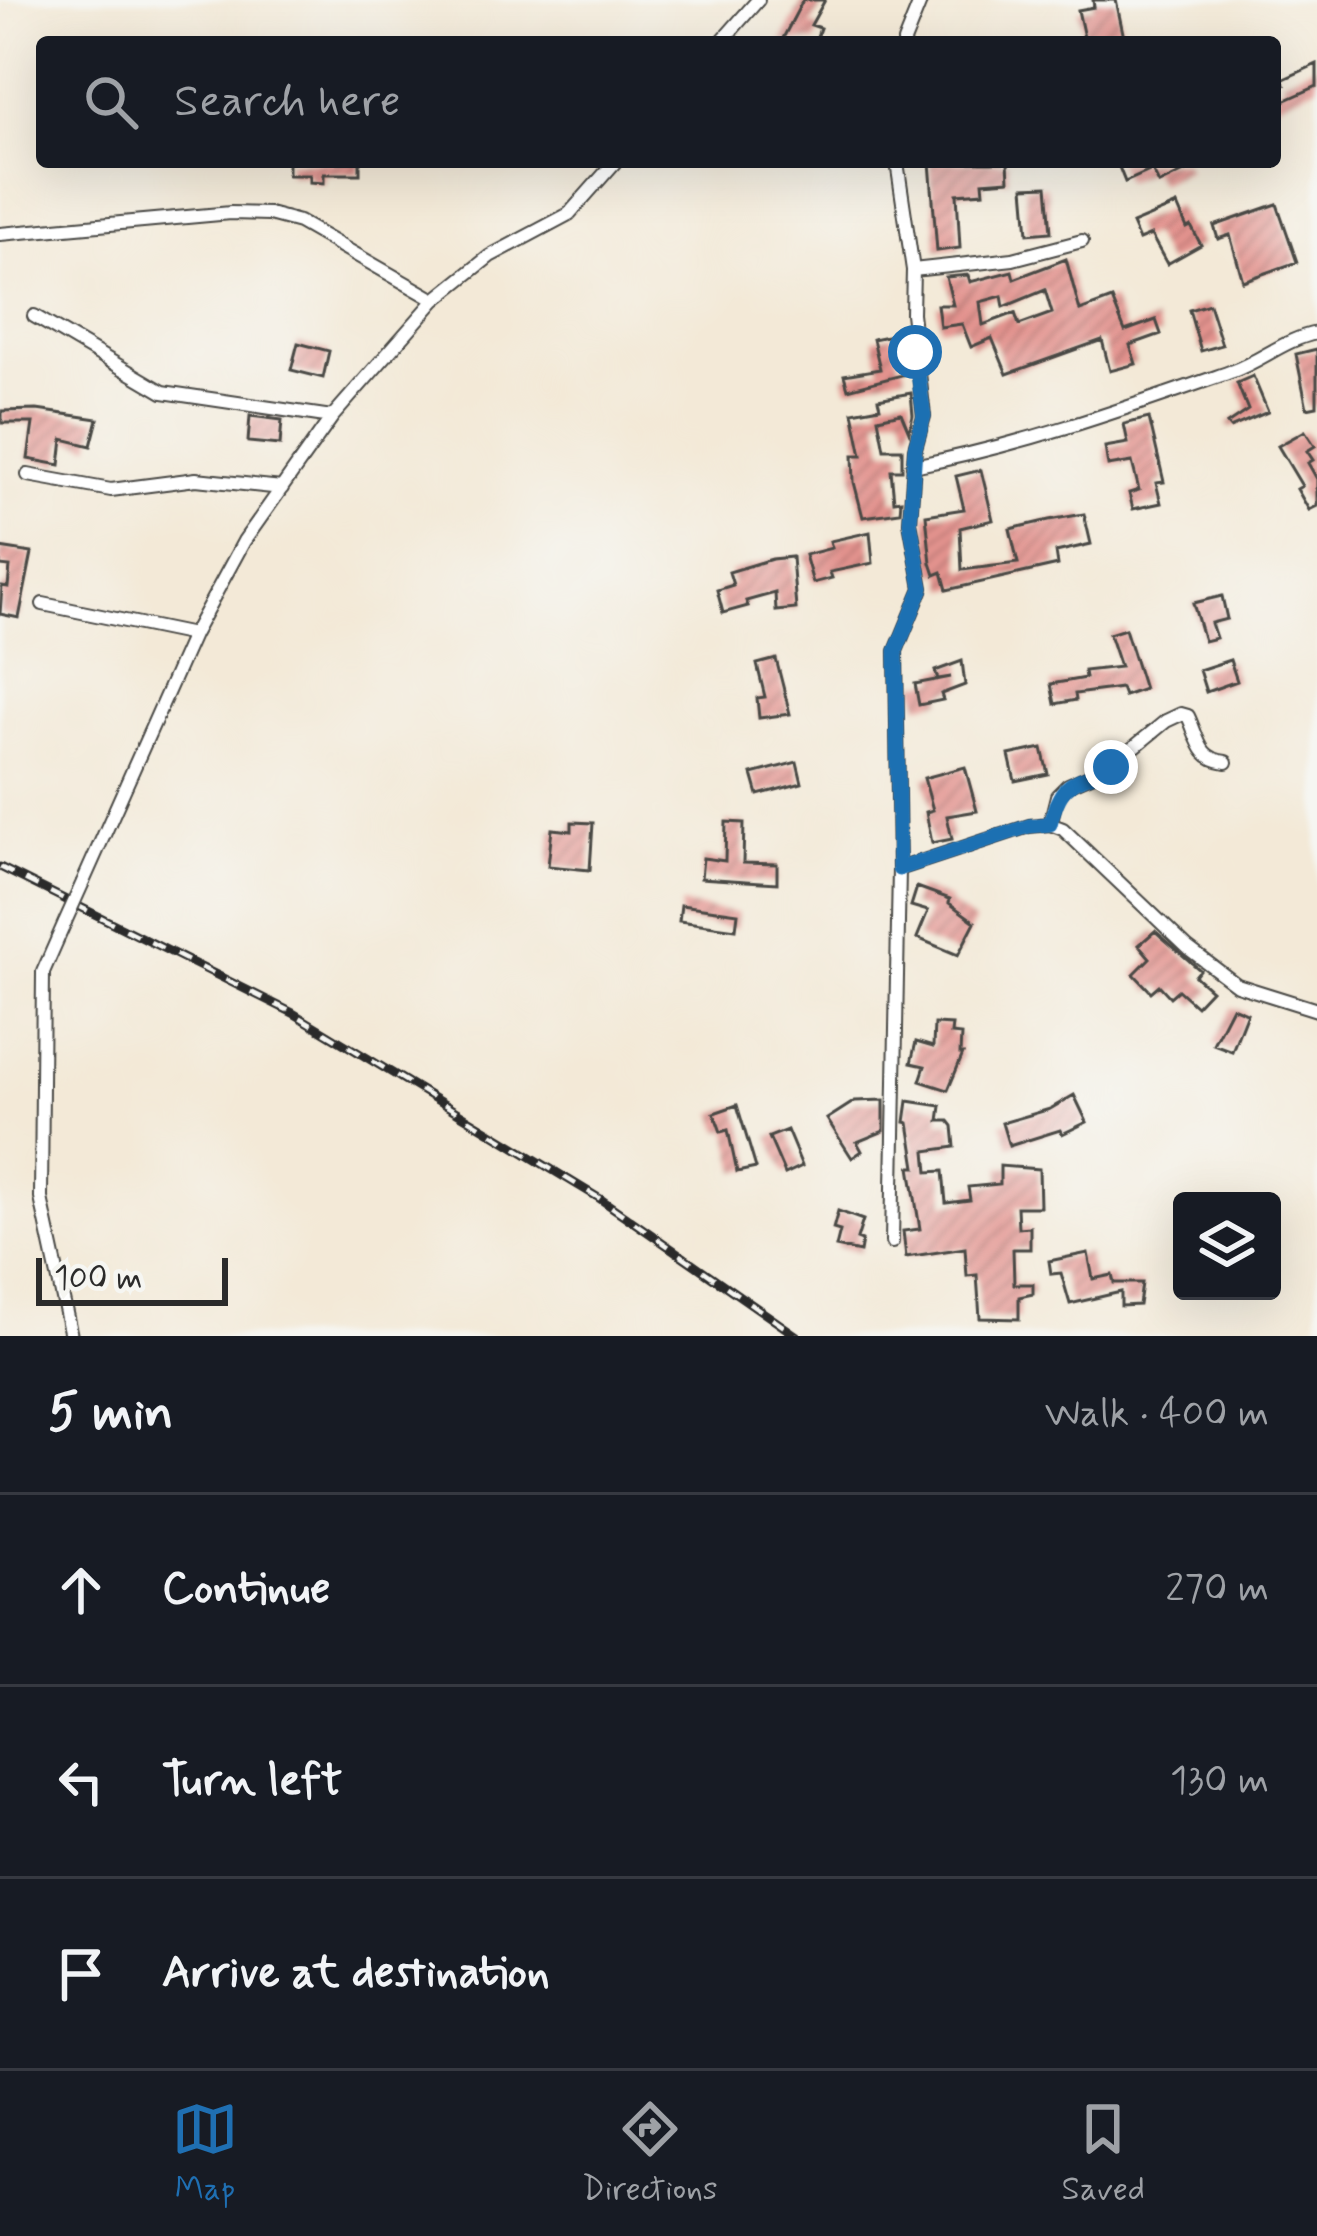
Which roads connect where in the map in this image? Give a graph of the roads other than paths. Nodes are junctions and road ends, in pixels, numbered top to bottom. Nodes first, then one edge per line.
1 (758, 0) edge
2 (921, 0) edge
3 (726, 36) edge
4 (906, 36) edge
5 (610, 168) edge
6 (898, 168) edge
7 (0, 234) edge
8 (1082, 241) dead end
9 (914, 270) junction
10 (435, 300) junction
11 (34, 316) dead end
12 (1317, 333) edge
13 (332, 417) junction
14 (913, 466) junction
15 (28, 475) dead end
16 (282, 488) junction
17 (43, 604) dead end
18 (193, 635) junction
19 (1226, 762) dead end
20 (1050, 824) junction
21 (899, 869) junction
22 (1317, 1010) edge
23 (892, 1242) dead end
24 (71, 1336) edge

1 - 3 street
2 - 4 street
5 - 10 street
6 - 9 street
7 - 10 street
8 - 9 street
9 - 14 street
10 - 13 street
11 - 13 street
12 - 14 street
13 - 16 street
14 - 21 street
15 - 16 street
16 - 18 street
17 - 18 street
18 - 24 street, bridge
19 - 20 street
20 - 21 street
20 - 22 street
21 - 23 street

